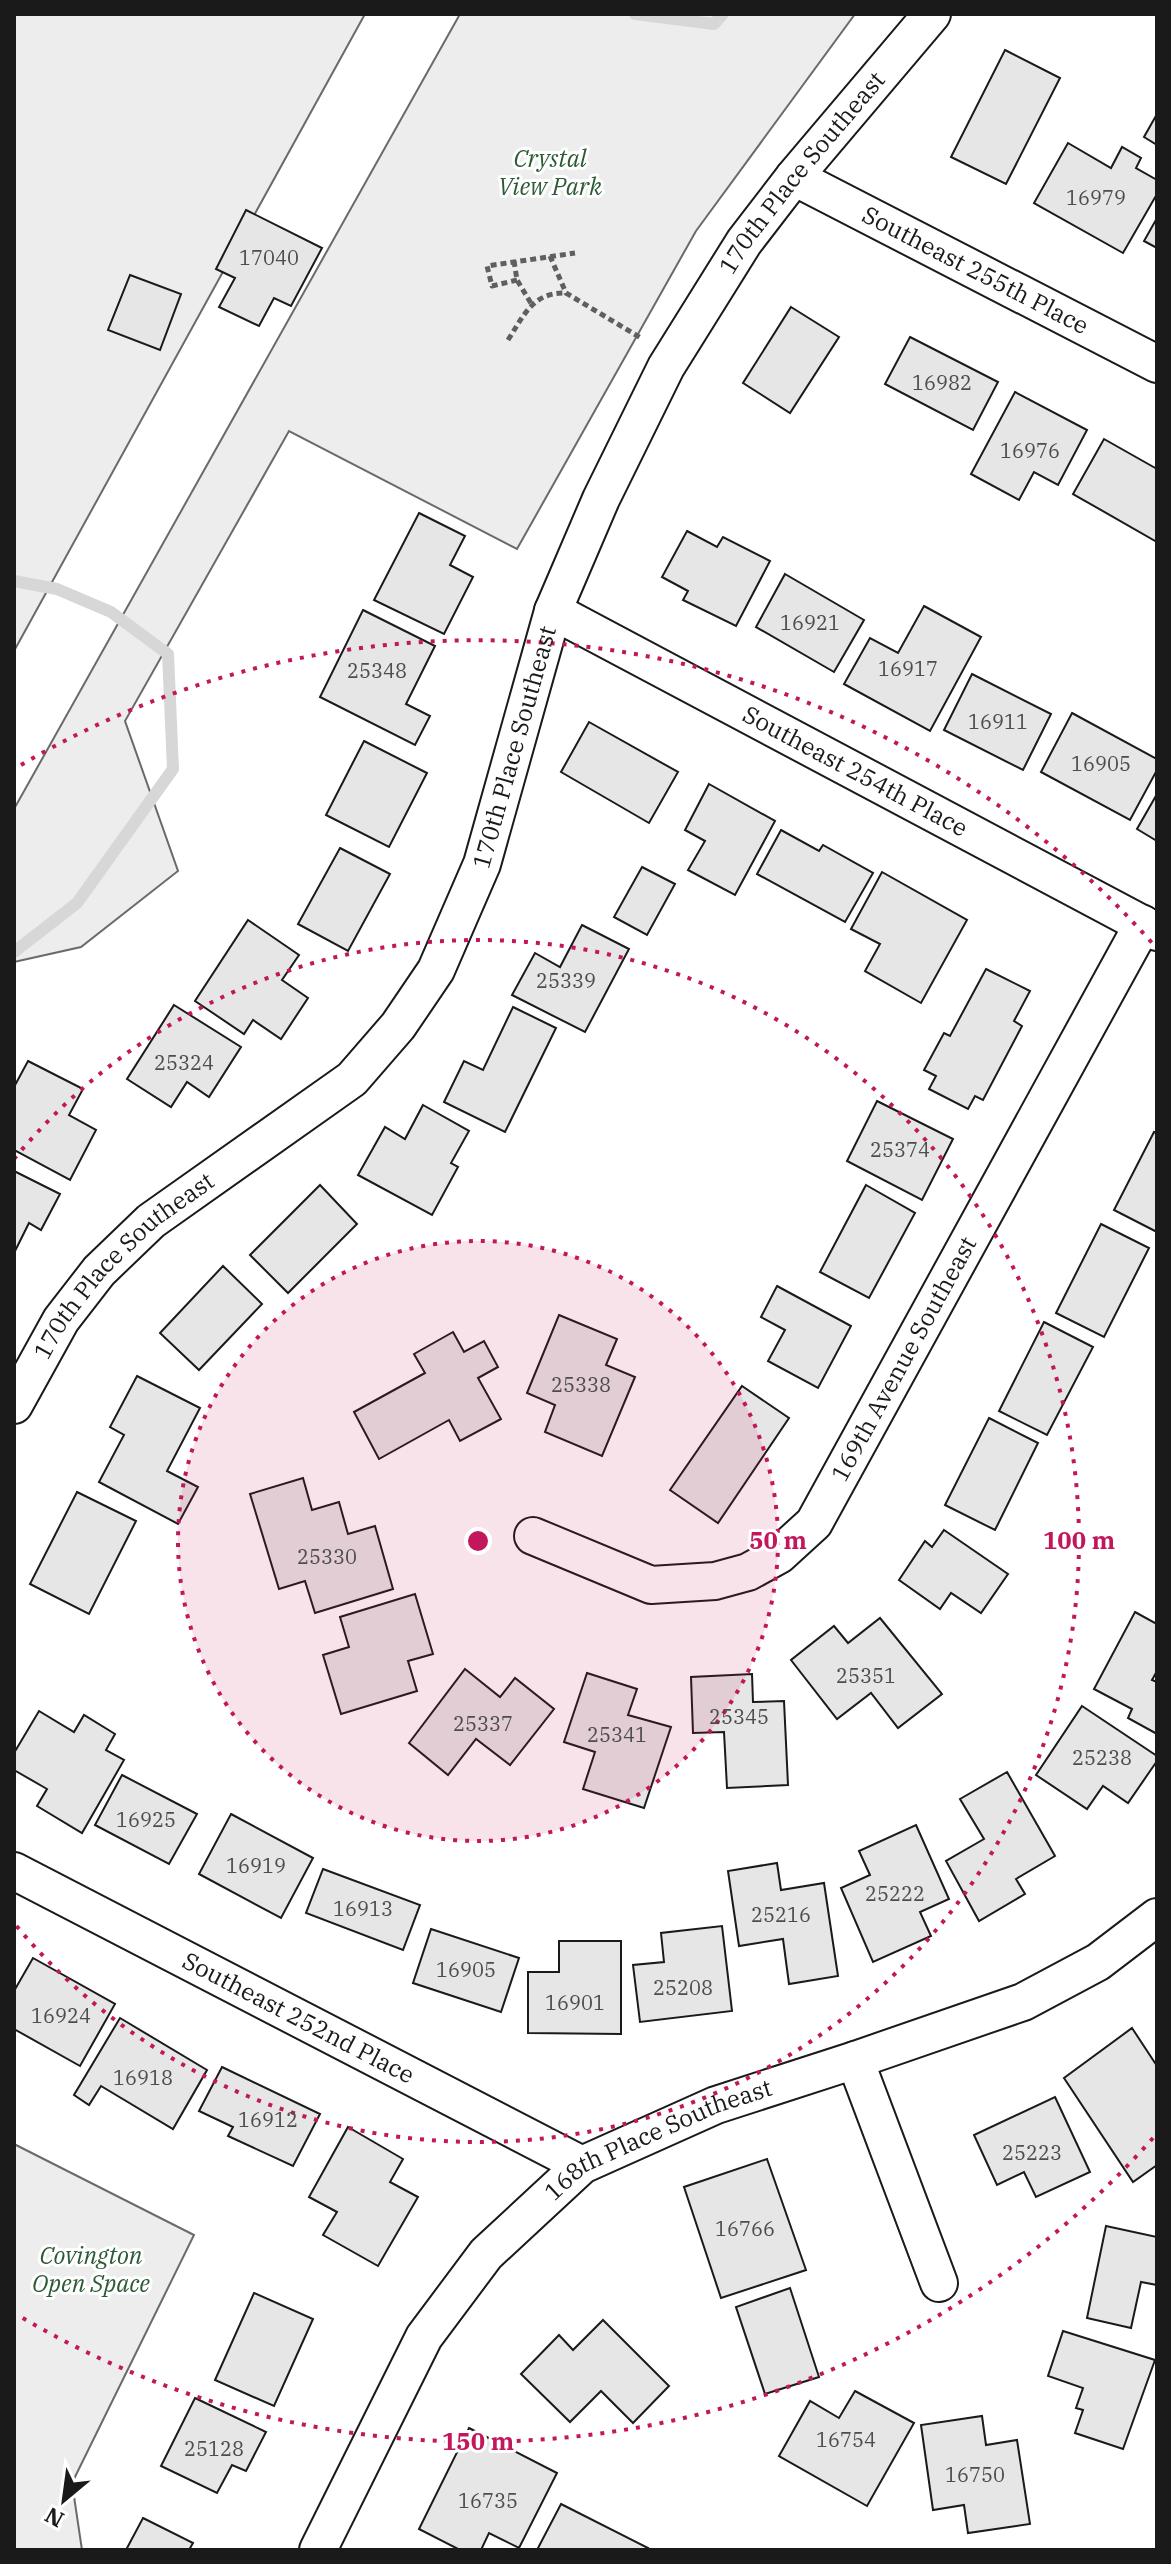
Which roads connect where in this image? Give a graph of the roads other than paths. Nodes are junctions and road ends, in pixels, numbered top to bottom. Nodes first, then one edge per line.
1 (932, 14) edge
2 (794, 177) junction
3 (1157, 364) edge
4 (553, 611) junction
5 (1150, 928) edge
6 (14, 1405) edge
7 (533, 1536) dead end
8 (14, 1871) edge
9 (1157, 1917) edge
10 (855, 2060) junction
11 (582, 2165) junction
12 (939, 2283) dead end
13 (318, 2550) edge

1 - 2 street, 170th Place Southeast
2 - 3 street, Southeast 255th Place
2 - 4 street, 170th Place Southeast
4 - 5 street, Southeast 254th Place
4 - 6 street, 170th Place Southeast
5 - 7 street, 169th Avenue Southeast
8 - 11 street, Southeast 252nd Place
9 - 10 street, 168th Place Southeast
10 - 11 street, 168th Place Southeast
10 - 12 street
11 - 13 street, 168th Place Southeast

